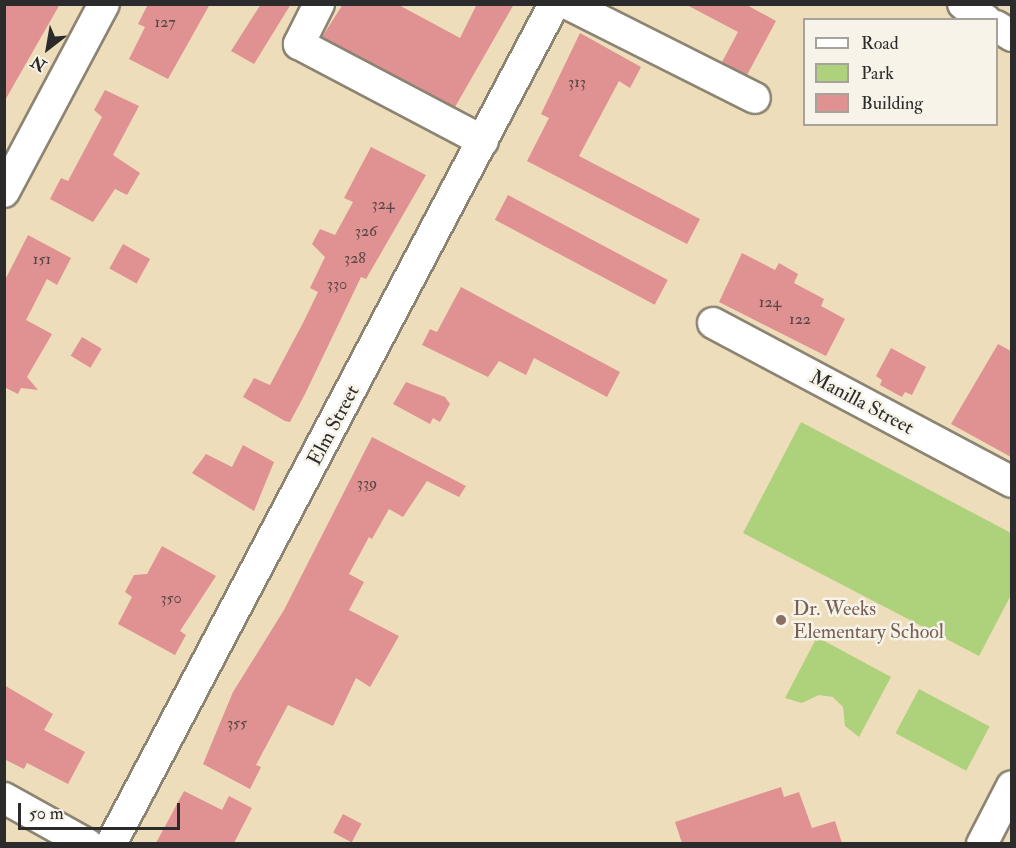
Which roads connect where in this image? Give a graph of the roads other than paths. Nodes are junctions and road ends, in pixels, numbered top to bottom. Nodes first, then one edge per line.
1 (104, 4) edge
2 (319, 4) edge
3 (554, 4) edge
4 (568, 4) edge
5 (963, 4) edge
6 (983, 18) edge
7 (998, 27) edge
8 (1011, 36) edge
9 (755, 99) dead end
10 (483, 141) junction
11 (4, 192) edge
12 (713, 323) dead end
13 (1011, 482) edge
14 (1011, 786) edge
15 (4, 798) edge
16 (87, 843) edge
17 (111, 843) edge
18 (982, 843) edge

1 - 11 street
2 - 10 street
3 - 10 street, Elm Street
4 - 9 street
5 - 6 street
7 - 8 street
10 - 17 street, Elm Street
12 - 13 street, Manilla Street
14 - 18 street
15 - 16 street

